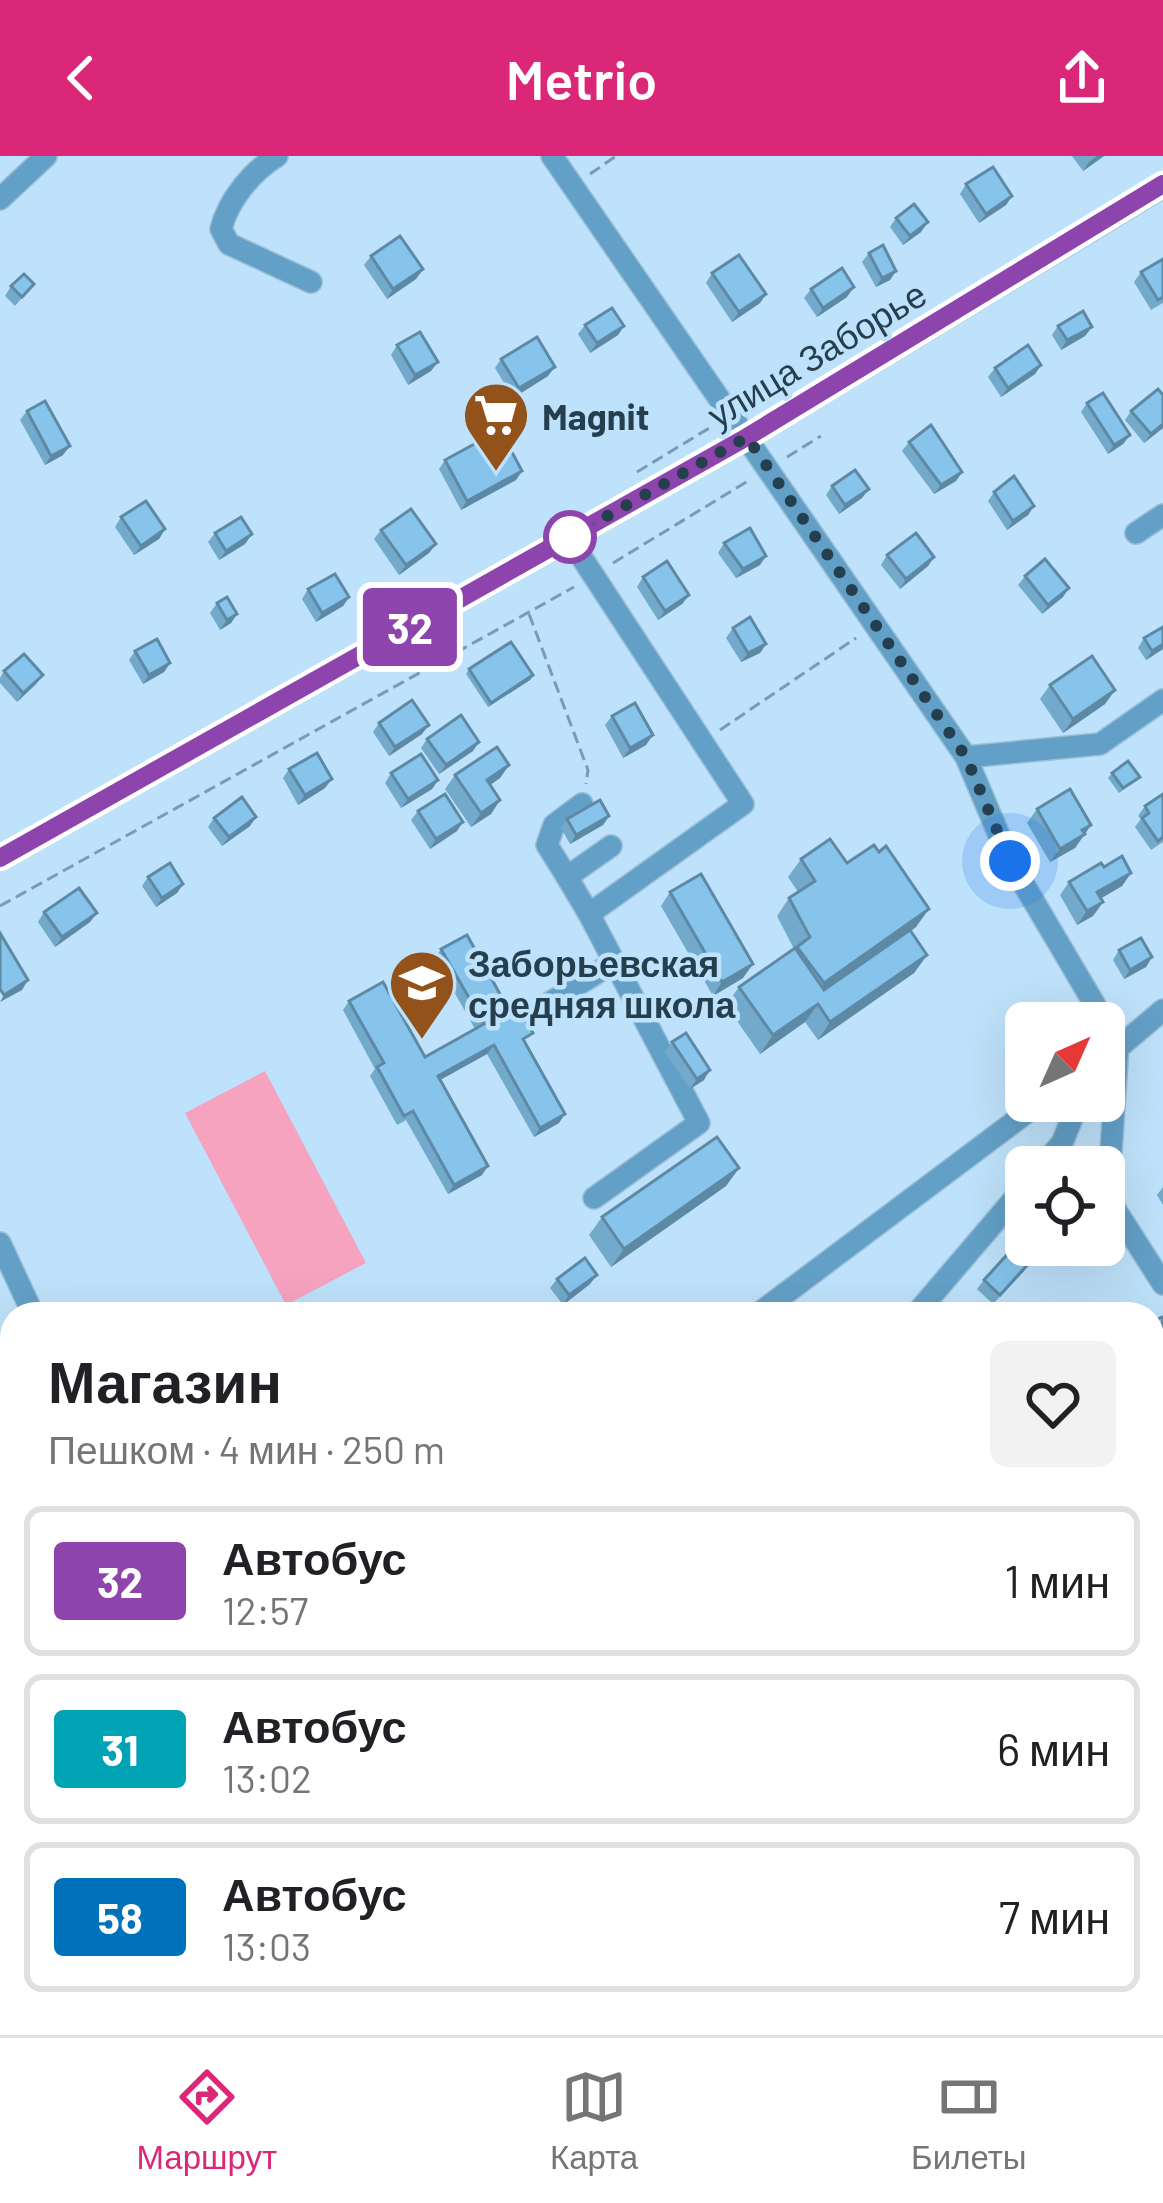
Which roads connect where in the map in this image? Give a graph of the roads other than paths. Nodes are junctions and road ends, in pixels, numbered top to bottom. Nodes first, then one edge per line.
1 (46, 156) edge
2 (277, 156) edge
3 (552, 156) edge
4 (1163, 184) edge
5 (0, 199) edge
6 (311, 281) dead end
7 (747, 437) junction
8 (1163, 514) edge
9 (1136, 533) dead end
10 (569, 538) junction
11 (1163, 700) edge
12 (966, 757) junction
13 (582, 804) edge
14 (611, 846) dead end
15 (0, 858) edge
16 (567, 877) junction
17 (589, 914) junction
18 (614, 962) junction
19 (1082, 1002) edge
20 (540, 1009) dead end
21 (1163, 1010) edge
22 (1125, 1041) edge
23 (1014, 1122) edge
24 (1109, 1122) edge
25 (594, 1198) dead end
26 (1005, 1210) edge
27 (0, 1243) edge
28 (1163, 1284) edge
29 (27, 1302) edge
30 (774, 1302) edge
31 (926, 1302) edge

1 - 5 street
2 - 6 street
3 - 7 street
4 - 7 main road, улица Заборье
7 - 10 main road, улица Заборье
7 - 12 street
8 - 9 street
10 - 15 main road, улица Заборье
10 - 17 street
11 - 12 street
12 - 19 street
13 - 16 street
14 - 16 street
16 - 17 street
17 - 18 street
18 - 20 street
18 - 25 street
21 - 22 street
23 - 30 street
24 - 28 street
26 - 31 street
27 - 29 street

